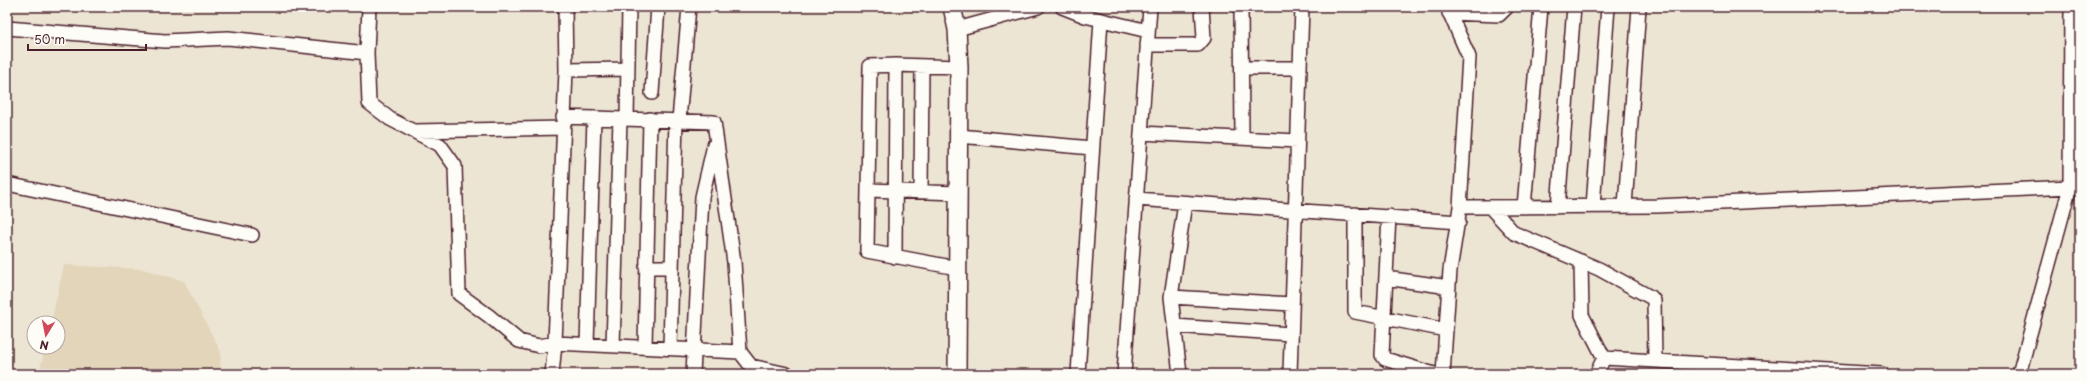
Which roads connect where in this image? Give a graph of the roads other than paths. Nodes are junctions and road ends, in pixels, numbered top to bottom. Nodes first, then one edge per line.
1 (369, 7) edge
2 (565, 7) edge
3 (629, 7) edge
4 (658, 7) edge
5 (689, 7) edge
6 (952, 7) edge
7 (1038, 7) edge
8 (1062, 7) edge
9 (1150, 7) edge
10 (1202, 7) edge
11 (1241, 7) edge
12 (1302, 7) edge
13 (1507, 7) edge
14 (1541, 7) edge
15 (1574, 7) edge
16 (1608, 7) edge
17 (1639, 7) edge
18 (2071, 7) edge
19 (1448, 10) edge
20 (1101, 20) junction
21 (7, 28) edge
22 (957, 29) junction
23 (1148, 31) junction
24 (1147, 45) junction
25 (367, 53) junction
26 (896, 65) junction
27 (922, 66) junction
28 (959, 67) junction
29 (1242, 68) junction
30 (1300, 68) junction
31 (628, 69) junction
32 (566, 70) junction
33 (652, 93) dead end
34 (594, 118) junction
35 (624, 119) junction
36 (650, 119) junction
37 (678, 120) junction
38 (563, 122) junction
39 (413, 131) junction
40 (1141, 133) junction
41 (958, 136) junction
42 (716, 137) junction
43 (1242, 138) junction
44 (1297, 141) junction
45 (1092, 148) junction
46 (7, 184) edge
47 (2075, 186) edge
48 (868, 190) junction
49 (895, 190) junction
50 (921, 191) junction
51 (958, 193) junction
52 (1136, 199) junction
53 (1185, 203) junction
54 (1593, 206) junction
55 (1625, 206) junction
56 (1460, 207) junction
57 (1490, 207) junction
58 (1524, 207) junction
59 (1558, 207) junction
60 (1296, 212) junction
61 (1355, 214) junction
62 (1390, 216) junction
63 (1459, 222) junction
64 (252, 235) dead end
65 (895, 257) junction
66 (1581, 261) junction
67 (646, 267) junction
68 (672, 267) junction
69 (957, 268) junction
70 (1386, 278) junction
71 (1449, 287) junction
72 (1171, 297) junction
73 (1292, 304) junction
74 (1384, 318) junction
75 (1174, 326) junction
76 (1446, 330) junction
77 (1292, 334) junction
78 (555, 343) junction
79 (587, 344) junction
80 (613, 345) junction
81 (644, 347) junction
82 (670, 348) junction
83 (694, 349) junction
84 (740, 352) junction
85 (1604, 358) junction
86 (1655, 361) junction
87 (751, 370) edge
88 (1836, 373) edge
89 (552, 374) edge
90 (693, 374) edge
91 (787, 374) edge
92 (957, 374) edge
93 (1078, 374) edge
94 (1124, 374) edge
95 (1180, 374) edge
96 (1290, 374) edge
97 (1434, 374) edge
98 (1443, 374) edge
99 (1596, 374) edge
100 (1882, 374) edge
101 (2019, 374) edge

1 - 25 street
2 - 32 street
3 - 31 street
4 - 33 street
5 - 37 street
6 - 22 street
7 - 22 street
8 - 20 street
9 - 23 street
10 - 24 street
11 - 29 street
12 - 30 street
13 - 19 street
14 - 58 street
15 - 59 street
16 - 54 street
17 - 55 street
18 - 47 street
19 - 56 street
20 - 23 street
20 - 45 street
21 - 25 street
22 - 28 street
23 - 24 street
24 - 40 street
25 - 39 street
26 - 27 street
26 - 48 street
26 - 49 street
27 - 28 street
27 - 50 street
28 - 41 street
29 - 30 street
29 - 43 street
30 - 44 street
31 - 32 street
31 - 35 street
32 - 38 street
34 - 35 street
34 - 38 street
34 - 79 street
35 - 36 street
35 - 80 street
36 - 37 street
36 - 67 street
37 - 42 street
37 - 68 street
38 - 39 street
38 - 78 street
39 - 78 street
40 - 43 street
40 - 52 street
41 - 45 street
41 - 51 street
42 - 83 street
42 - 84 street
43 - 44 street
44 - 60 street
45 - 93 street
46 - 64 street
47 - 55 street
47 - 101 street
48 - 49 street
48 - 65 street
49 - 50 street
49 - 65 street
50 - 51 street
51 - 69 street
52 - 53 street
52 - 94 street
53 - 60 street
53 - 72 street
54 - 55 street
54 - 59 street
56 - 57 street
56 - 63 street
57 - 58 street
57 - 66 street
58 - 59 street
60 - 61 street
60 - 73 street
61 - 62 street
61 - 74 street
62 - 63 street
62 - 70 street
63 - 71 street
65 - 69 street
66 - 85 street
66 - 86 street
67 - 68 street
67 - 81 street
68 - 82 street
69 - 92 street
70 - 71 street
70 - 74 street
71 - 76 street
72 - 73 street
72 - 75 street
73 - 77 street
74 - 76 street
74 - 97 street
75 - 77 street
75 - 95 street
76 - 98 street
77 - 96 street
78 - 79 street
78 - 89 street
79 - 80 street
80 - 81 street
81 - 82 street
82 - 83 street
83 - 84 street
83 - 90 street
84 - 87 street
85 - 86 street
85 - 99 street
86 - 88 street
87 - 91 street
88 - 100 street

